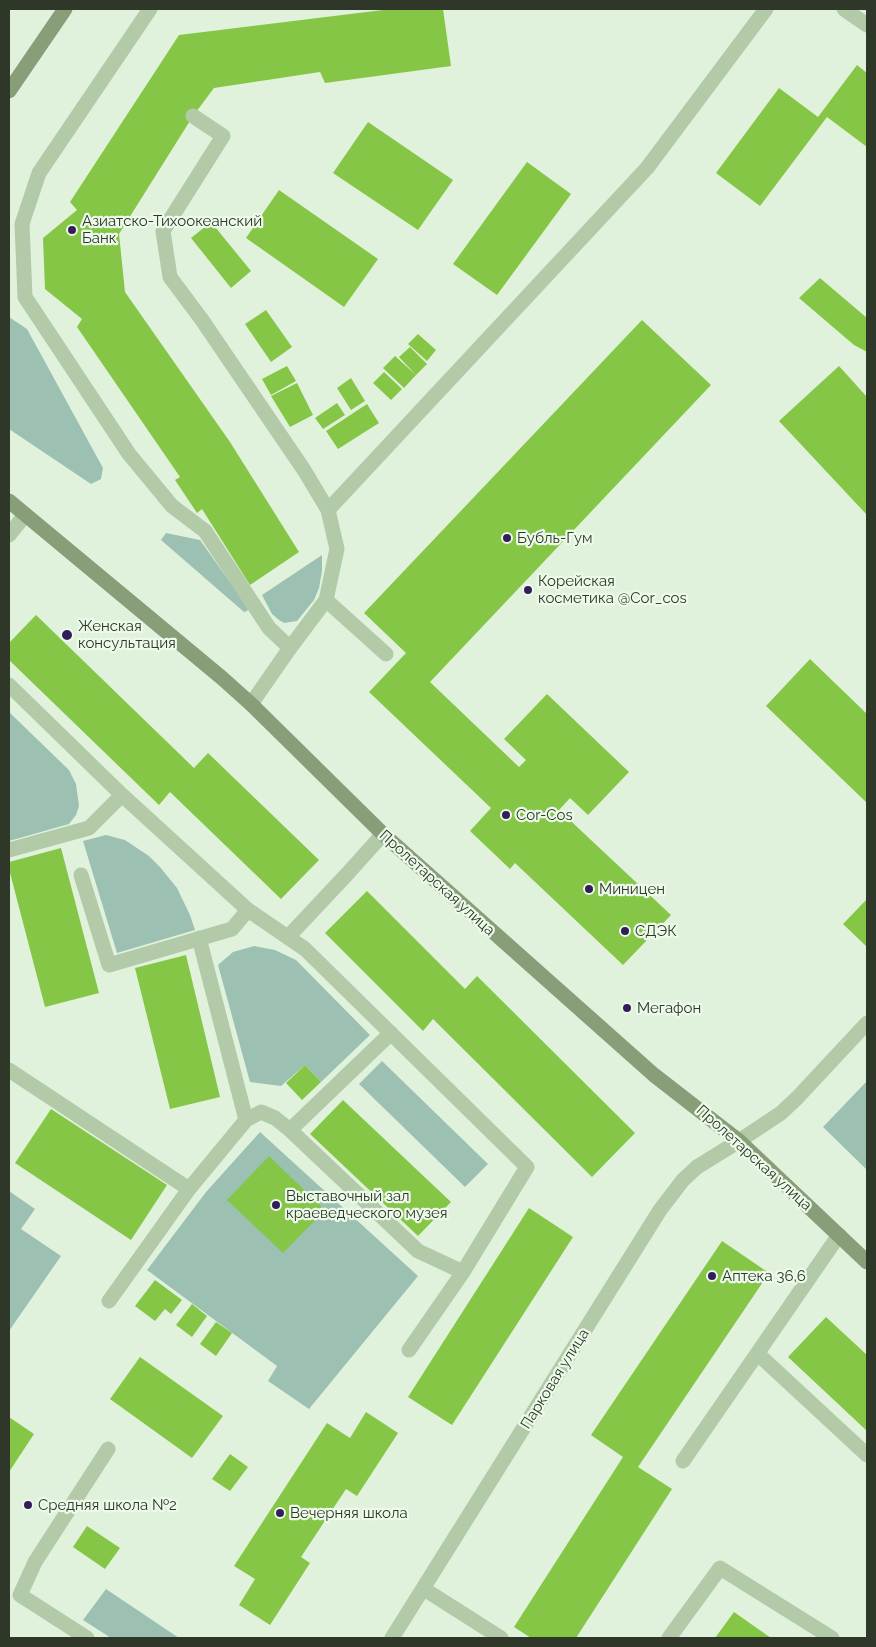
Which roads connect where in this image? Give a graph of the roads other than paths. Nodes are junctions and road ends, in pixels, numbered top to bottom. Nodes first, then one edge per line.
1 (65, 9) edge
2 (150, 9) edge
3 (766, 9) edge
4 (844, 9) edge
5 (867, 25) edge
6 (9, 91) edge
7 (193, 116) dead end
8 (9, 502) edge
9 (328, 510) junction
10 (26, 515) junction
11 (9, 535) edge
12 (326, 600) junction
13 (290, 648) junction
14 (386, 654) dead end
15 (9, 686) edge
16 (251, 704) junction
17 (122, 795) junction
18 (383, 834) junction
19 (9, 850) edge
20 (82, 875) dead end
21 (248, 910) junction
22 (288, 937) junction
23 (199, 938) junction
24 (867, 1023) edge
25 (391, 1033) junction
26 (9, 1070) edge
27 (246, 1120) junction
28 (290, 1130) junction
29 (739, 1141) junction
30 (190, 1189) junction
31 (839, 1235) junction
32 (867, 1262) edge
33 (463, 1272) junction
34 (109, 1301) dead end
35 (409, 1350) dead end
36 (758, 1354) junction
37 (108, 1449) dead end
38 (867, 1455) edge
39 (683, 1461) dead end
40 (424, 1589) junction
41 (15, 1592) edge
42 (87, 1638) edge
43 (392, 1638) edge
44 (501, 1638) edge
45 (669, 1638) edge
46 (832, 1638) edge

1 - 6 street
2 - 13 street
3 - 9 street
4 - 5 street
7 - 9 street
8 - 10 street, Пролетарская улица
9 - 12 street
10 - 11 street
10 - 16 street, Пролетарская улица
12 - 13 street
12 - 14 street
13 - 16 street
15 - 17 street
16 - 18 street, Пролетарская улица
17 - 19 street
17 - 21 street
18 - 22 street
18 - 29 street, Пролетарская улица
20 - 23 street
21 - 22 street
21 - 23 street
22 - 25 street
23 - 27 street
24 - 29 street, Парковая улица
25 - 28 street
25 - 33 street
26 - 30 street
27 - 28 street
27 - 30 street
28 - 33 street
29 - 31 street, Пролетарская улица
29 - 40 street, Парковая улица
30 - 34 street
31 - 32 street, Пролетарская улица
31 - 36 street
33 - 35 street
36 - 38 street
36 - 39 street
37 - 41 street
40 - 43 street, Парковая улица
40 - 44 street
41 - 42 street
45 - 46 street

